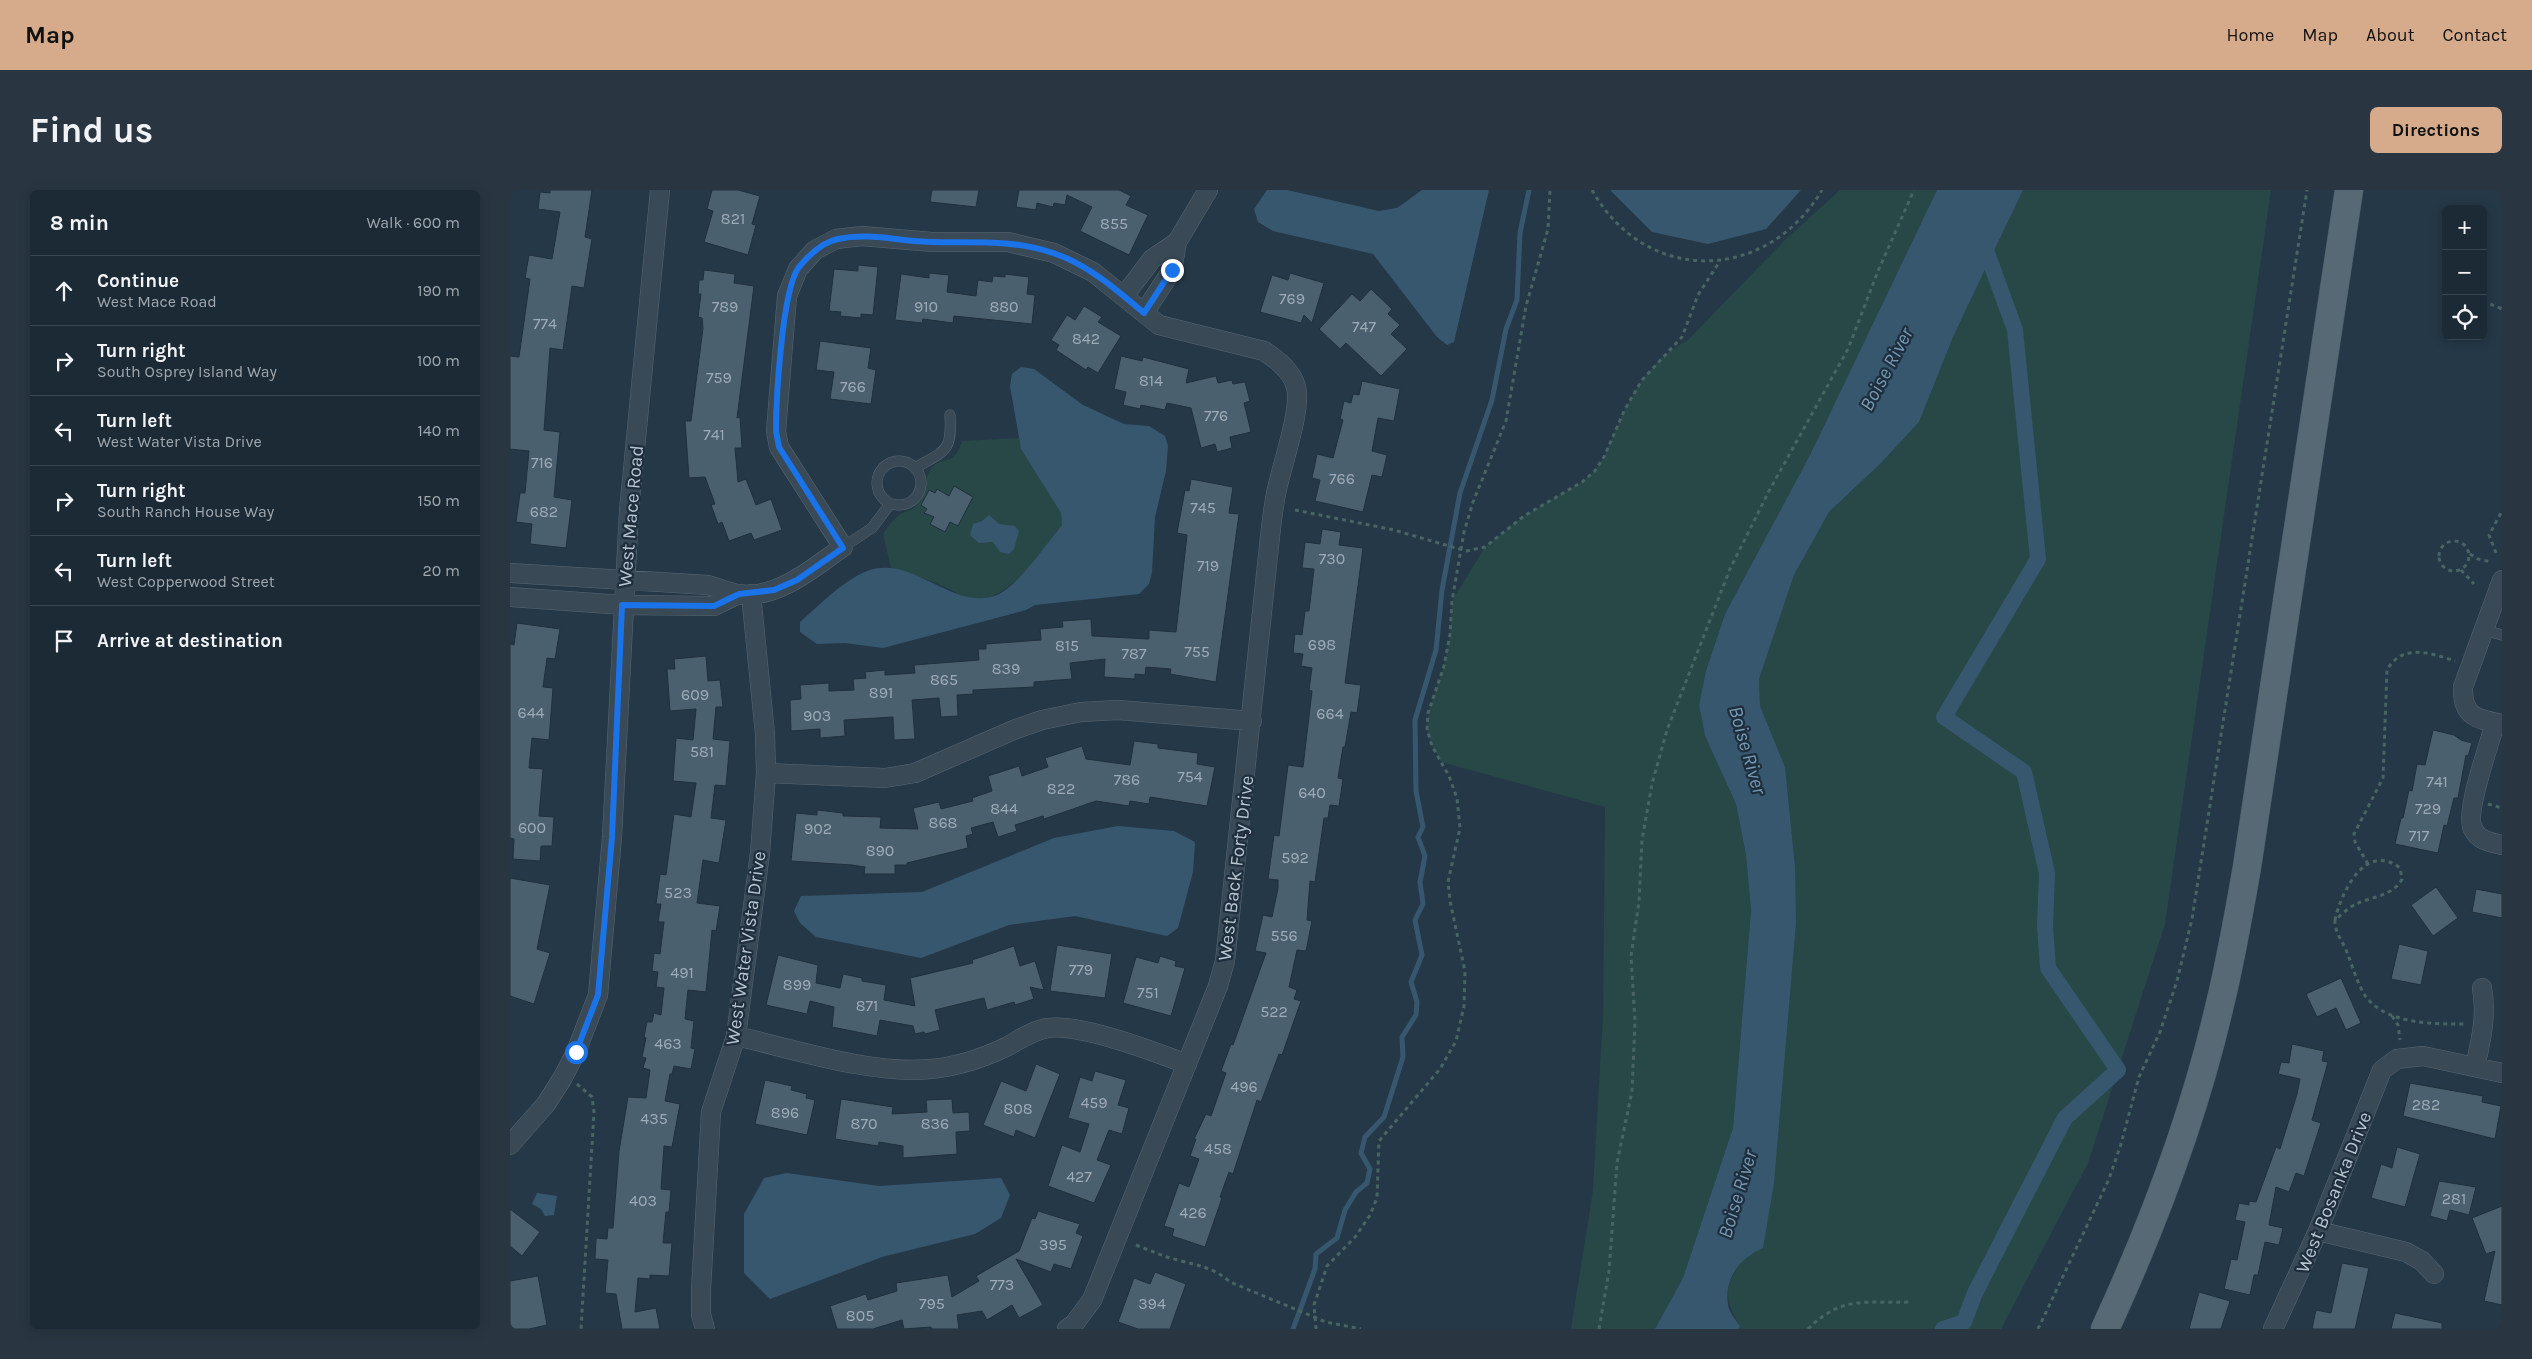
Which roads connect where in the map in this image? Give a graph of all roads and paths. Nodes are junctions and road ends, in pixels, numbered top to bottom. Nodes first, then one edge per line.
1 (660, 190) edge
2 (1208, 190) edge
3 (1550, 190) edge
4 (1592, 190) edge
5 (1822, 190) edge
6 (1914, 190) edge
7 (2307, 190) edge
8 (2349, 190) edge
9 (1177, 242) junction
10 (1720, 261) junction
11 (1124, 296) junction
12 (2487, 303) edge
13 (2502, 309) edge
14 (1144, 313) junction
15 (950, 415) dead end
16 (916, 468) junction
17 (890, 504) junction
18 (1295, 510) dead end
19 (2502, 510) edge
20 (843, 548) junction
21 (1461, 550) junction
22 (2496, 553) dead end
23 (2470, 554) junction
24 (2492, 562) dead end
25 (2461, 570) junction
26 (510, 573) edge
27 (554, 576) junction
28 (624, 580) junction
29 (2502, 580) edge
30 (2474, 584) dead end
31 (745, 594) junction
32 (510, 597) edge
33 (552, 600) junction
34 (622, 605) junction
35 (2484, 630) junction
36 (2502, 635) edge
37 (2455, 661) dead end
38 (1252, 721) junction
39 (2498, 724) edge
40 (766, 773) junction
41 (2502, 845) edge
42 (2368, 864) junction
43 (2334, 920) junction
44 (2482, 988) dead end
45 (2390, 1014) junction
46 (2473, 1024) dead end
47 (736, 1036) junction
48 (2400, 1040) dead end
49 (1187, 1064) junction
50 (2475, 1067) junction
51 (2502, 1073) edge
52 (565, 1075) junction
53 (510, 1145) edge
54 (2318, 1231) junction
55 (1136, 1245) dead end
56 (2434, 1274) dead end
57 (1911, 1302) dead end
58 (1315, 1318) junction
59 (582, 1329) edge
60 (705, 1329) edge
61 (1068, 1329) edge
62 (1316, 1329) edge
63 (1361, 1329) edge
64 (1599, 1329) edge
65 (1808, 1329) edge
66 (2038, 1329) edge
67 (2105, 1329) edge
68 (2273, 1329) edge

1 - 28 street, West Mace Road
2 - 9 street
3 - 21 path
4 - 10 path
5 - 10 path
6 - 64 path
7 - 66 path
8 - 67 main road
9 - 11 street
9 - 14 street
10 - 21 path
11 - 14 street
11 - 20 street
12 - 13 path
14 - 38 street, West Back Forty Drive
15 - 16 lane
16 - 17 lane
16 - 17 lane
17 - 20 lane
18 - 21 path
19 - 22 path
20 - 31 street
21 - 58 path
23 - 24 path
23 - 25 path
23 - 25 path
25 - 30 path
26 - 27 street
27 - 28 street
27 - 33 street
28 - 31 street
28 - 34 street, West Mace Road
29 - 35 street
31 - 34 street
31 - 40 street, West Water Vista Drive
32 - 33 street
33 - 34 street
34 - 52 street, West Mace Road
35 - 36 lane
35 - 39 street
37 - 42 path
38 - 40 street
38 - 49 street, West Back Forty Drive
39 - 41 street
40 - 47 street, West Water Vista Drive
42 - 43 path
42 - 43 path
43 - 45 path
44 - 50 street
45 - 46 path
45 - 48 path
47 - 49 street
47 - 60 street, West Water Vista Drive
49 - 61 street, West Back Forty Drive
50 - 51 street
50 - 54 street, West Bosanka Drive
52 - 53 street, West Mace Road
52 - 59 path
54 - 56 street
54 - 68 street, West Bosanka Drive
55 - 58 path
57 - 65 path
58 - 62 path
58 - 63 path

